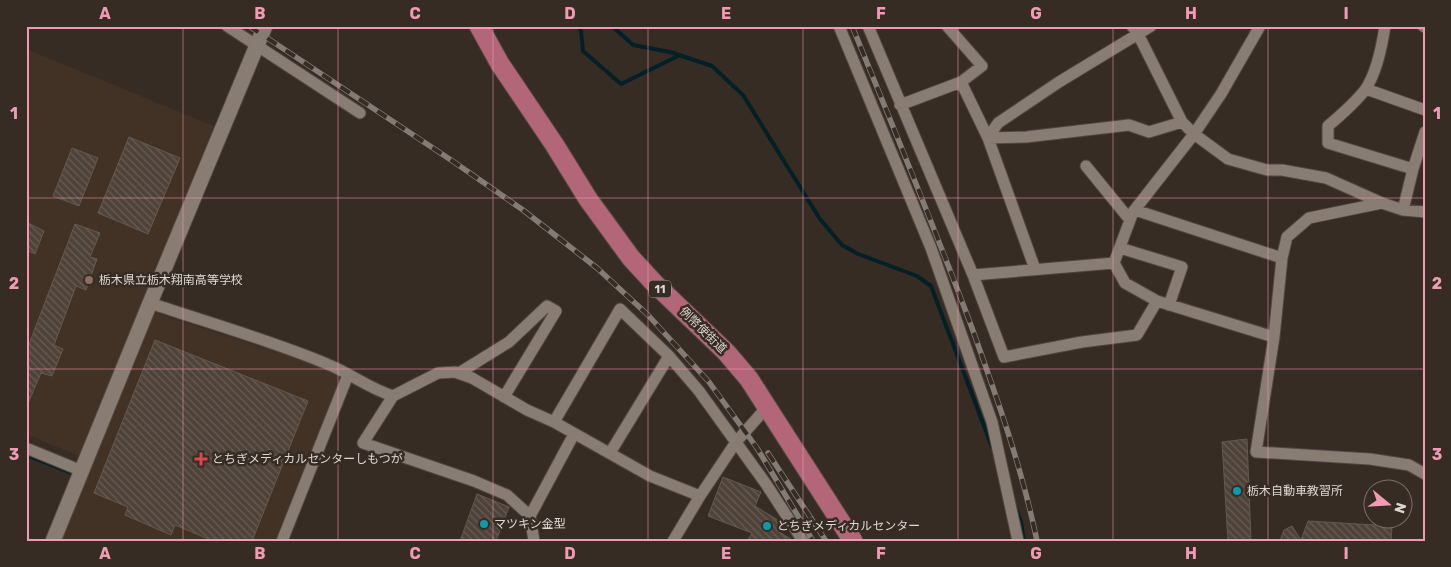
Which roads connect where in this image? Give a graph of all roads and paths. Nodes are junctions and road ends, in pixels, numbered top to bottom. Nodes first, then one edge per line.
1 (227, 26) edge
2 (265, 26) edge
3 (479, 26) edge
4 (839, 26) edge
5 (868, 26) edge
6 (948, 26) edge
7 (1151, 26) edge
8 (1260, 26) edge
9 (1385, 26) edge
10 (1135, 30) edge
11 (257, 46) junction
12 (961, 82) junction
13 (1366, 89) junction
14 (900, 105) junction
15 (1425, 110) edge
16 (360, 113) dead end
17 (1182, 122) junction
18 (1425, 132) edge
19 (1194, 134) junction
20 (988, 138) junction
21 (1086, 166) dead end
22 (1413, 169) junction
23 (1382, 204) junction
24 (1403, 210) junction
25 (1425, 212) edge
26 (1133, 215) junction
27 (1120, 248) junction
28 (1282, 258) junction
29 (1114, 264) junction
30 (1035, 270) junction
31 (974, 275) junction
32 (1157, 301) junction
33 (150, 303) junction
34 (1169, 305) junction
35 (1274, 337) junction
36 (669, 356) junction
37 (459, 373) junction
38 (348, 375) junction
39 (392, 396) junction
40 (504, 397) junction
41 (767, 407) junction
42 (554, 422) junction
43 (574, 434) junction
44 (736, 442) junction
45 (26, 448) edge
46 (610, 453) junction
47 (82, 471) junction
48 (1425, 474) edge
49 (700, 496) junction
50 (530, 516) junction
51 (53, 541) edge
52 (282, 541) edge
53 (534, 541) edge
54 (674, 541) edge
55 (803, 541) edge
56 (854, 541) edge
57 (1018, 541) edge

1 - 11 street
2 - 11 street
3 - 41 main road, 例幣使街道 / 11
4 - 57 street
5 - 14 street
6 - 12 street
7 - 10 street
8 - 19 street
9 - 13 street
10 - 17 street
10 - 20 street
11 - 16 street
11 - 33 street
12 - 14 street
12 - 20 street
13 - 15 street
13 - 22 street
14 - 31 street
17 - 19 street
17 - 20 street
18 - 22 street
19 - 23 street
19 - 26 street
20 - 30 street
21 - 26 street
22 - 24 street
23 - 24 street
23 - 28 street
24 - 25 street
26 - 27 street
26 - 28 street
27 - 29 street
27 - 34 street
28 - 35 street
29 - 30 street
29 - 32 street
30 - 31 street
31 - 32 street
32 - 34 street
33 - 38 street
33 - 47 street
34 - 35 street
35 - 48 street
36 - 42 street
36 - 44 street
36 - 46 street
37 - 39 street
37 - 40 street
37 - 40 street
38 - 39 street
38 - 52 street
39 - 50 street
40 - 42 street
41 - 44 street
41 - 56 main road, 例幣使街道 / 11
42 - 43 street
43 - 46 street
43 - 50 street
44 - 49 street
44 - 55 street
45 - 47 street
46 - 49 street
47 - 51 street
49 - 54 street
50 - 53 street

